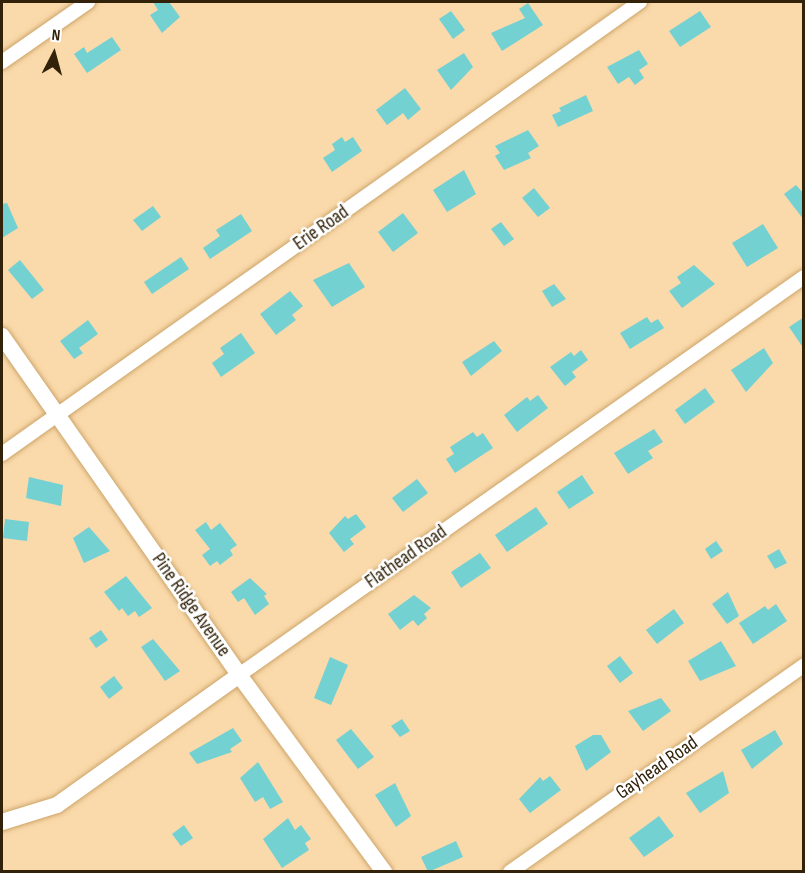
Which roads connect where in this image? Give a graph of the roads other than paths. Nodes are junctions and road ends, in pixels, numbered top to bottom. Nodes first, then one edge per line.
1 (88, 2) edge
2 (640, 2) edge
3 (2, 62) edge
4 (804, 276) edge
5 (2, 336) edge
6 (58, 415) junction
7 (2, 454) edge
8 (804, 664) edge
9 (239, 675) junction
10 (2, 822) edge
11 (384, 872) edge
12 (510, 872) edge

1 - 3 street
2 - 6 street, Erie Road
4 - 9 street, Flathead Road
5 - 6 street, Pine Ridge Avenue
6 - 7 street, Erie Road
6 - 9 street, Pine Ridge Avenue
8 - 12 street, Gayhead Road
9 - 10 street, Flathead Road
9 - 11 street, Pine Ridge Avenue

